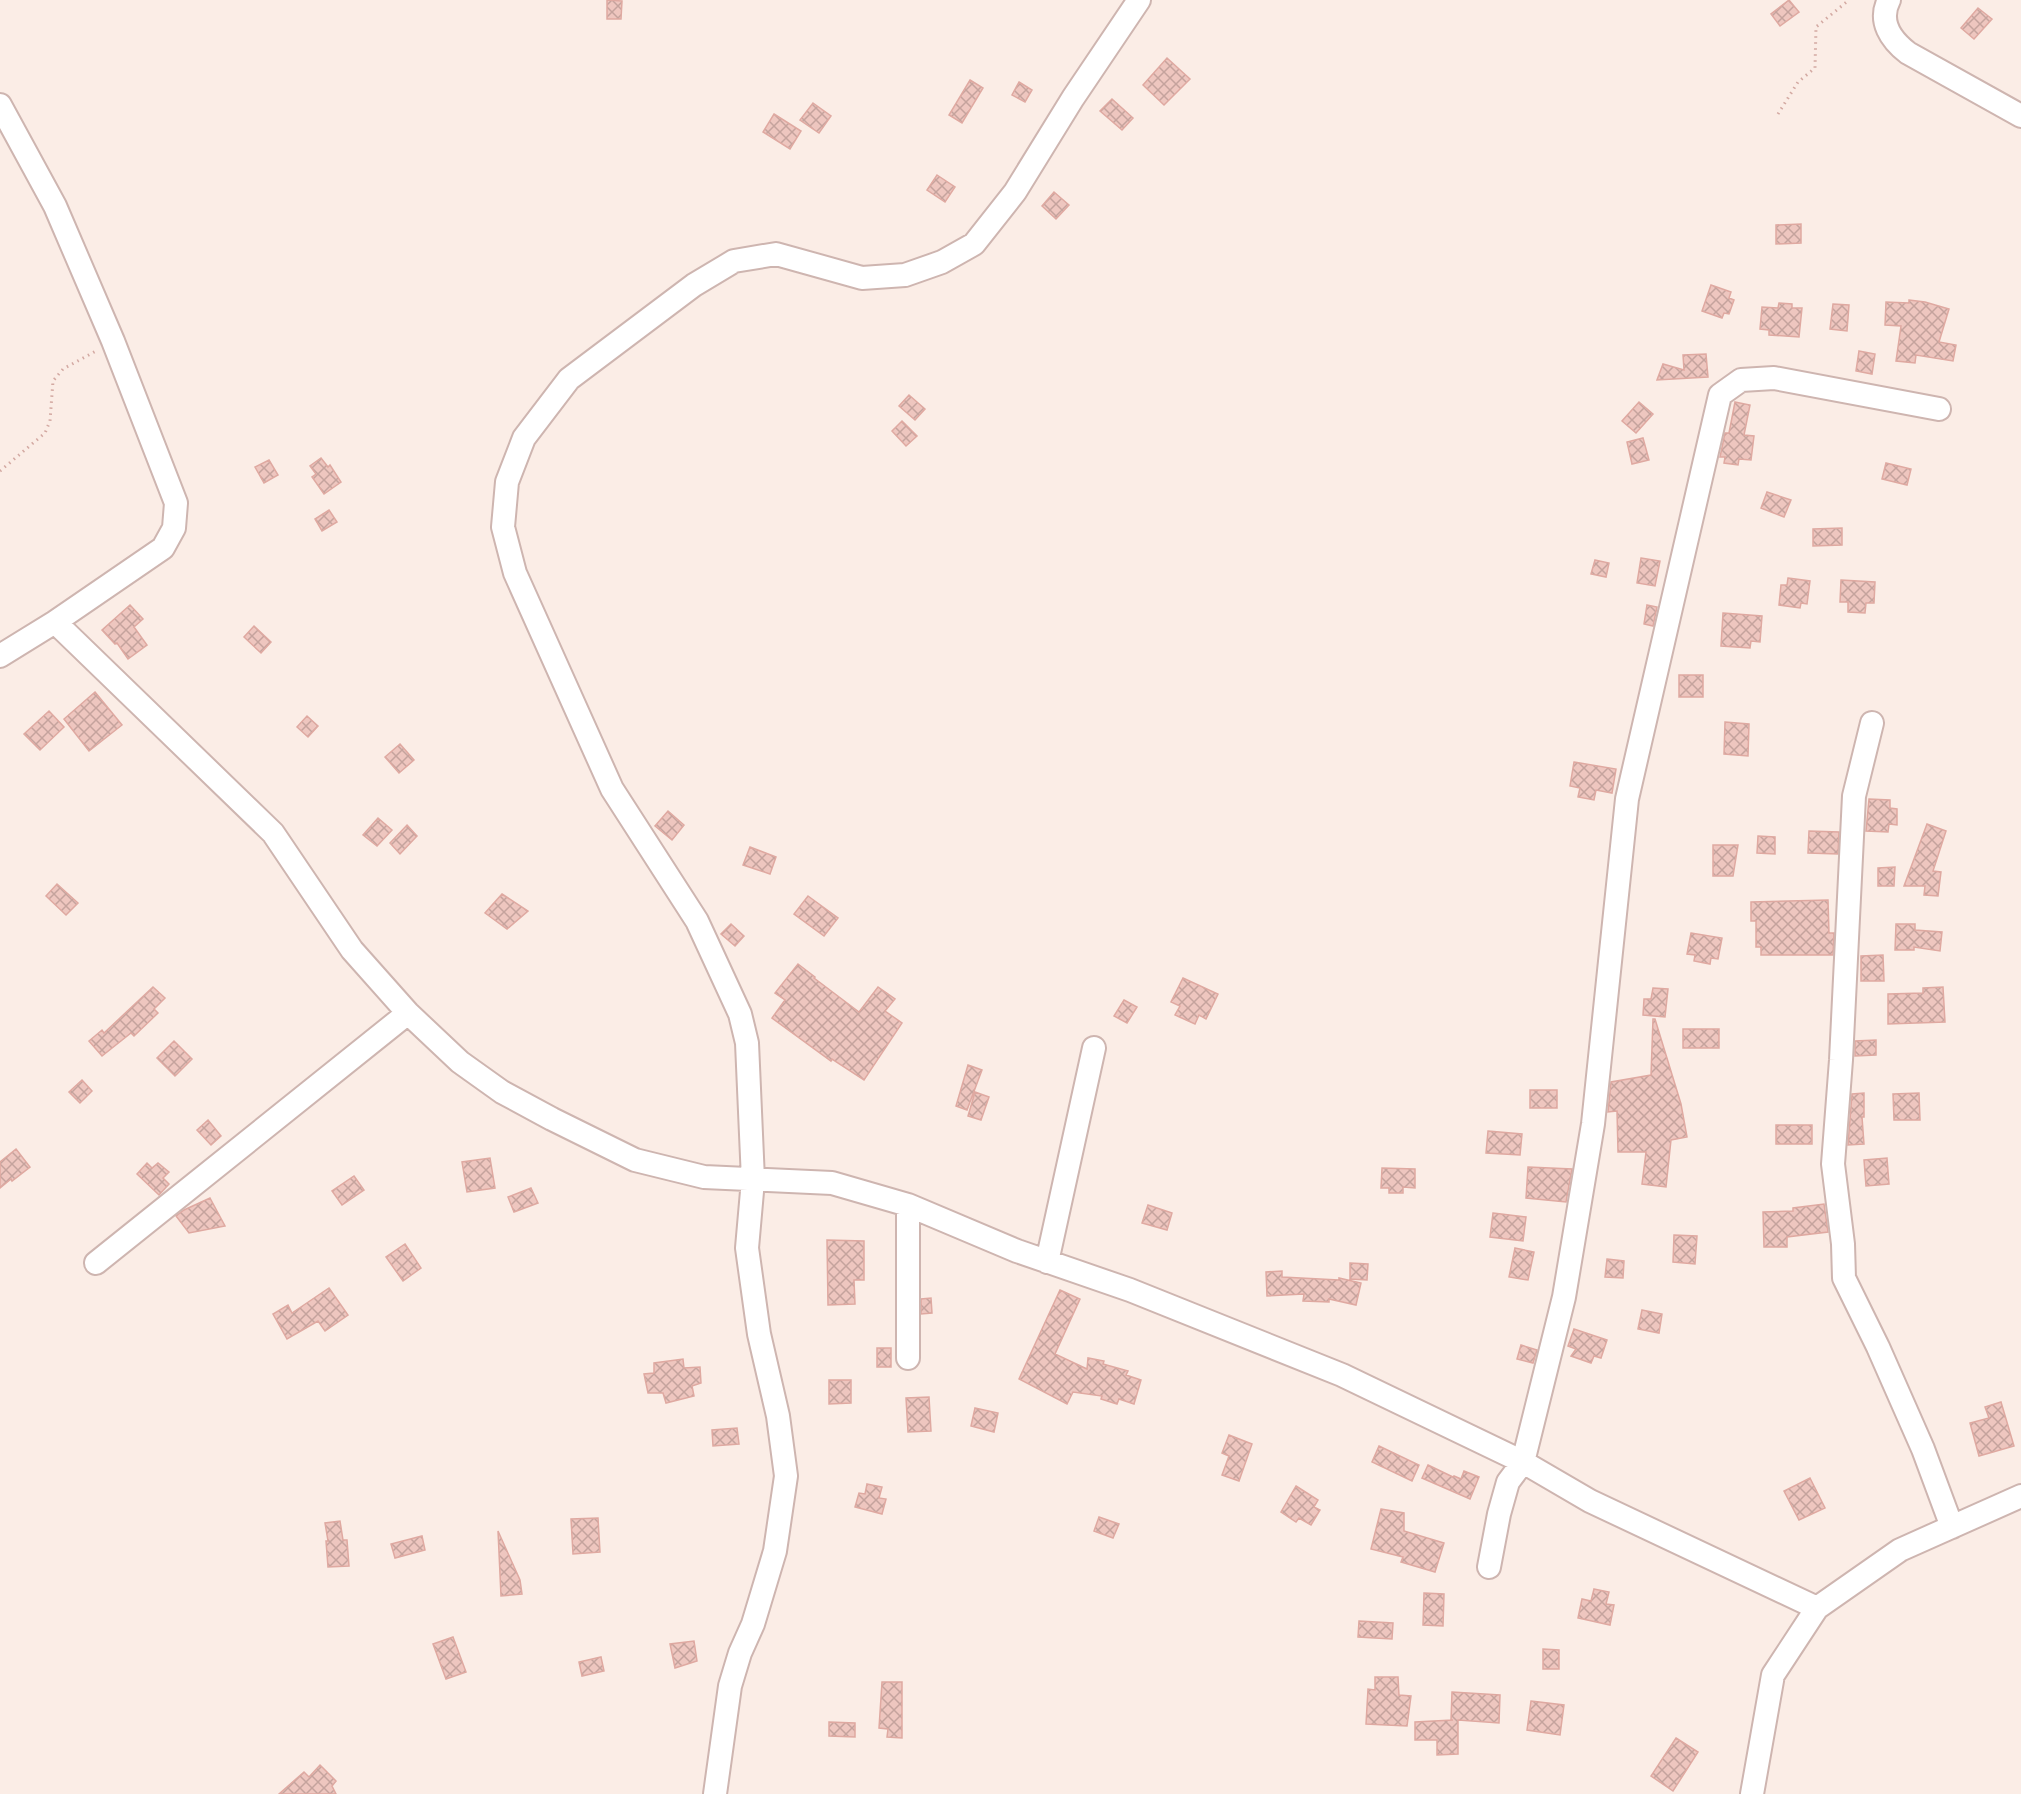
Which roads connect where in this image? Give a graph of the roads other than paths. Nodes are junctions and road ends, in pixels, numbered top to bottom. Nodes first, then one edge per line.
1 (1139, 0) edge
2 (1889, 0) edge
3 (0, 105) edge
4 (2021, 116) edge
5 (1939, 409) dead end
6 (55, 622) junction
7 (0, 656) edge
8 (1872, 723) dead end
9 (408, 1013) junction
10 (1094, 1048) dead end
11 (753, 1180) junction
12 (908, 1205) junction
13 (1047, 1262) junction
14 (96, 1263) dead end
15 (908, 1358) dead end
16 (1523, 1462) junction
17 (2021, 1496) edge
18 (1952, 1527) junction
19 (1489, 1567) dead end
20 (1817, 1608) junction
21 (715, 1794) edge
22 (1752, 1794) edge

1 - 11 street
2 - 4 street
3 - 6 street
5 - 16 street
6 - 7 street
6 - 9 street
8 - 18 street
9 - 11 street
9 - 14 street
10 - 13 street
11 - 12 street
11 - 21 street
12 - 13 street
12 - 15 street
13 - 16 street
16 - 19 street
16 - 20 street
17 - 18 street
18 - 20 street
20 - 22 street

